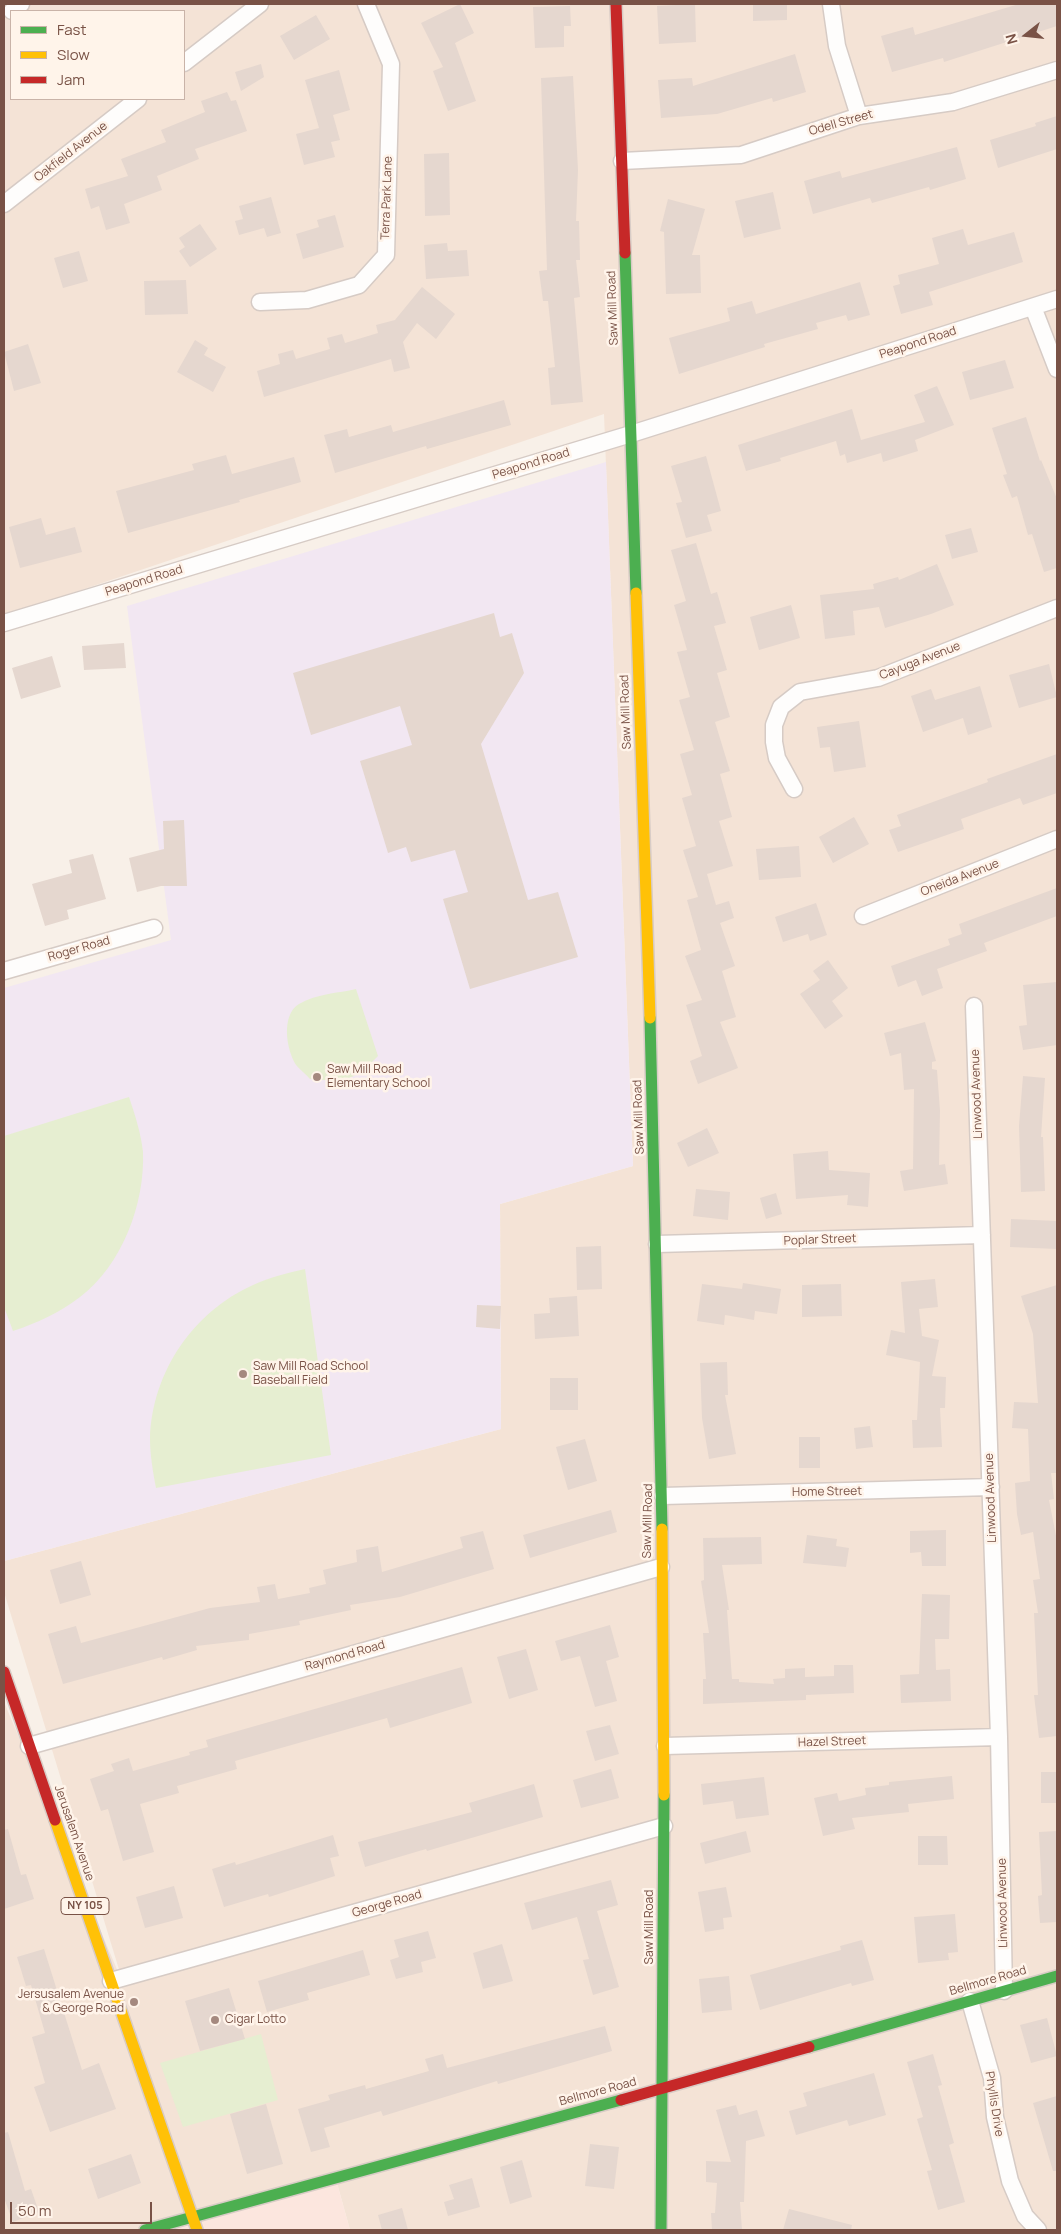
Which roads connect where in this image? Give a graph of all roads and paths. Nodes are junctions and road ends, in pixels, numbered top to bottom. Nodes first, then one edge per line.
1 (260, 4) edge
2 (366, 4) edge
3 (616, 4) edge
4 (831, 4) edge
5 (185, 62) edge
6 (1057, 70) edge
7 (137, 100) edge
8 (859, 116) junction
9 (622, 161) junction
10 (4, 204) edge
11 (1057, 299) edge
12 (260, 302) dead end
13 (1033, 307) junction
14 (1057, 369) edge
15 (631, 434) junction
16 (1057, 608) edge
17 (4, 623) edge
18 (794, 789) dead end
19 (1057, 840) edge
20 (863, 916) dead end
21 (154, 928) dead end
22 (4, 971) edge
23 (974, 1006) dead end
24 (982, 1235) junction
25 (657, 1244) junction
26 (991, 1488) junction
27 (663, 1496) junction
28 (661, 1567) junction
29 (4, 1672) edge
30 (999, 1738) junction
31 (29, 1746) junction
32 (665, 1746) junction
33 (664, 1826) junction
34 (1057, 1976) edge
35 (111, 1981) junction
36 (1004, 1990) junction
37 (970, 2001) junction
38 (664, 2088) junction
39 (192, 2216) junction
40 (145, 2230) edge
41 (197, 2230) edge
42 (661, 2230) edge
43 (1038, 2230) edge

1 - 5 street
2 - 12 street, Terra Park Lane
3 - 9 street, Saw Mill Road
4 - 8 street
6 - 8 street, Odell Street
7 - 10 street, Oakfield Avenue
8 - 9 street, Odell Street
9 - 15 street, Saw Mill Road
11 - 13 street, Peapond Road
13 - 14 street
13 - 15 street, Peapond Road
15 - 17 street, Peapond Road
15 - 25 street, Saw Mill Road
16 - 18 street, Cayuga Avenue
19 - 20 street, Oneida Avenue
21 - 22 street, Roger Road
23 - 24 street, Linwood Avenue
24 - 25 street, Poplar Street
24 - 26 street, Linwood Avenue
25 - 27 street, Saw Mill Road
26 - 27 street, Home Street
26 - 30 street, Linwood Avenue
27 - 28 street, Saw Mill Road
28 - 31 street, Raymond Road
28 - 32 street, Saw Mill Road
29 - 31 street, Jerusalem Avenue / NY 105
30 - 32 street, Hazel Street
30 - 36 street, Linwood Avenue
31 - 35 street, Jerusalem Avenue / NY 105
32 - 33 street, Saw Mill Road
33 - 35 street, George Road
33 - 38 street, Saw Mill Road
34 - 36 street, Bellmore Road
35 - 39 street, Jerusalem Avenue / NY 105
36 - 37 street, Bellmore Road
37 - 38 street, Bellmore Road
37 - 43 street, Phyllis Drive
38 - 39 street, Bellmore Road
38 - 42 street, Saw Mill Road
39 - 40 street, Bellmore Road
39 - 41 street, Jerusalem Avenue / NY 105

